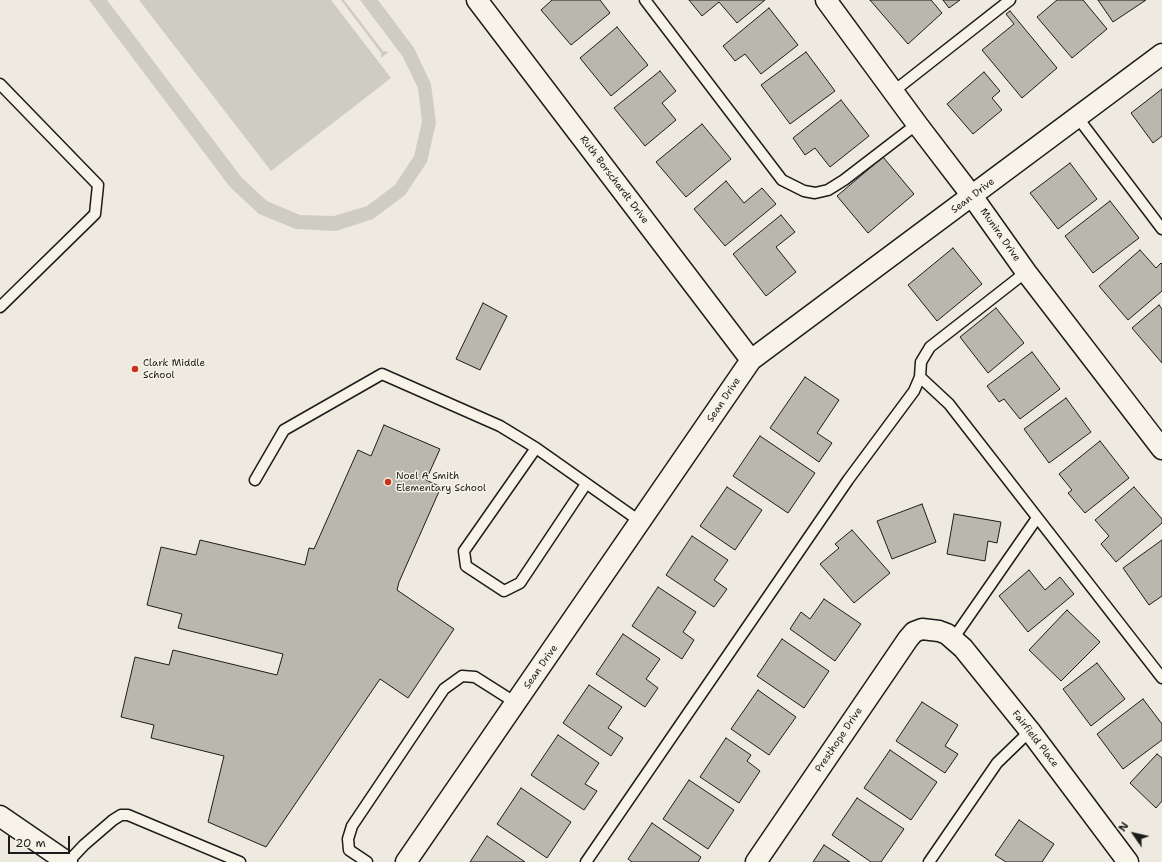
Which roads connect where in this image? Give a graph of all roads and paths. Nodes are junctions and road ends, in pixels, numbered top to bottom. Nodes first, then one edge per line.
1 (477, 0) edge
2 (645, 0) edge
3 (826, 0) edge
4 (1010, 0) edge
5 (1162, 54) edge
6 (0, 84) edge
7 (894, 91) junction
8 (1078, 118) junction
9 (917, 124) junction
10 (972, 196) junction
11 (1162, 230) edge
12 (1026, 272) junction
13 (0, 307) edge
14 (751, 360) junction
15 (920, 377) junction
16 (536, 448) junction
17 (1162, 449) edge
18 (255, 480) dead end
19 (586, 484) junction
20 (1038, 518) junction
21 (641, 522) junction
22 (930, 630) joint
23 (953, 639) junction
24 (1162, 678) edge
25 (516, 703) junction
26 (1030, 731) junction
27 (0, 816) edge
28 (1119, 859) edge
29 (68, 862) edge
30 (240, 862) edge
31 (367, 862) edge
32 (406, 862) edge
33 (586, 862) edge
34 (756, 862) edge
35 (928, 862) edge

1 - 14 street, Ruth Borschardt Drive
2 - 9 lane
3 - 7 street, Munira Drive
4 - 7 lane
5 - 8 street, Sean Drive
6 - 13 lane
7 - 9 street, Munira Drive
8 - 10 street, Sean Drive
8 - 11 lane
9 - 10 street, Munira Drive
10 - 12 street, Munira Drive
10 - 14 street, Sean Drive
12 - 15 lane
12 - 17 street, Munira Drive
14 - 21 street, Sean Drive
15 - 20 lane
15 - 33 lane
16 - 18 lane
16 - 19 lane
16 - 19 lane
19 - 21 lane
20 - 23 lane
20 - 24 lane
21 - 25 street, Sean Drive
22 - 23 street, Fairfield Place
22 - 34 street, Presthope Drive
23 - 26 street, Fairfield Place
25 - 31 lane
25 - 32 street, Sean Drive
26 - 28 street, Fairfield Place
26 - 35 lane
27 - 29 street
29 - 30 lane

